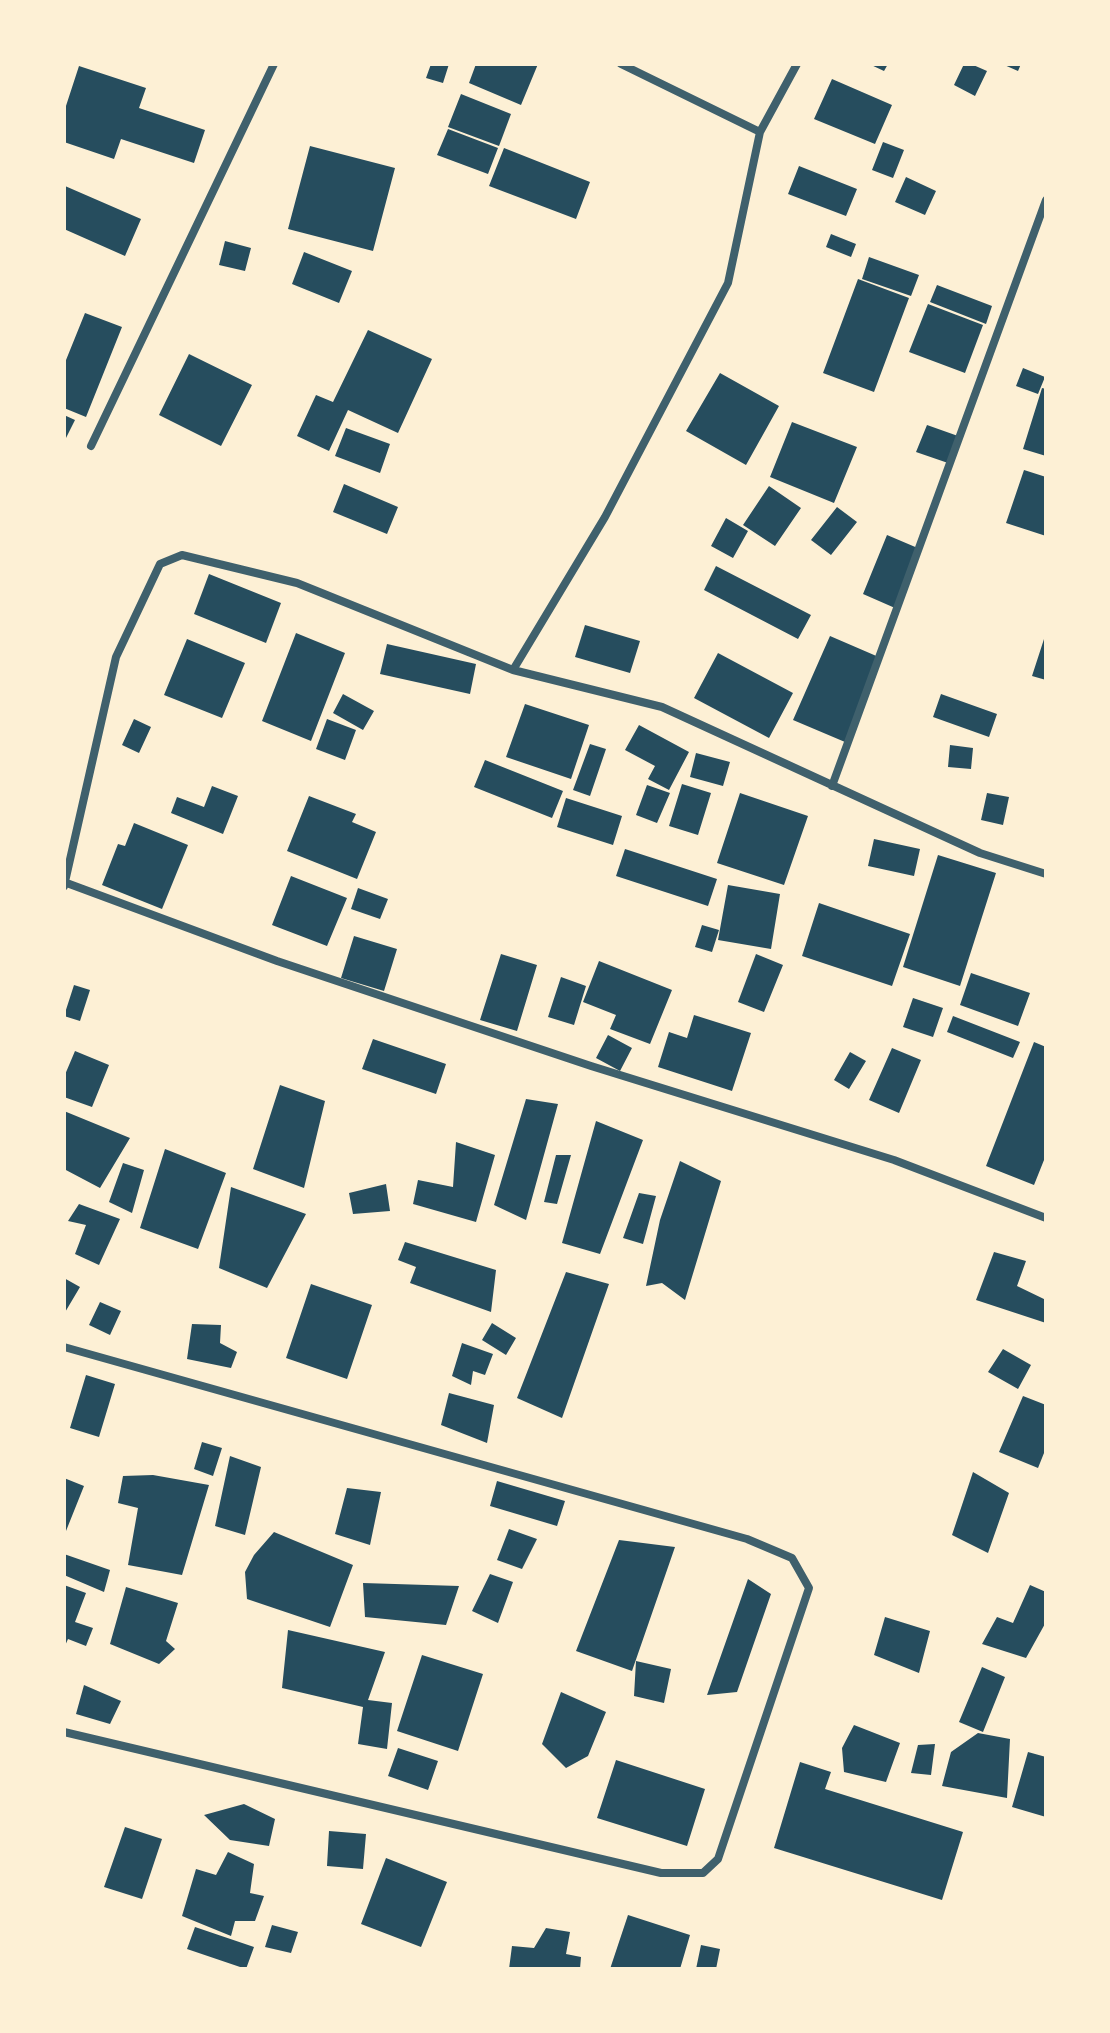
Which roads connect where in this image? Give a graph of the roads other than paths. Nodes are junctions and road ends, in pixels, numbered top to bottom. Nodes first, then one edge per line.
1 (274, 64) edge
2 (621, 64) edge
3 (797, 64) edge
4 (760, 132) junction
5 (1046, 200) edge
6 (91, 446) dead end
7 (513, 670) junction
8 (832, 786) junction
9 (1046, 874) edge
10 (64, 883) edge
11 (1046, 1218) edge
12 (64, 1347) edge
13 (64, 1732) edge

1 - 6 street
2 - 4 street
3 - 4 street
4 - 7 street
5 - 8 street
7 - 8 street
7 - 10 street
8 - 9 street
10 - 11 street
12 - 13 street

